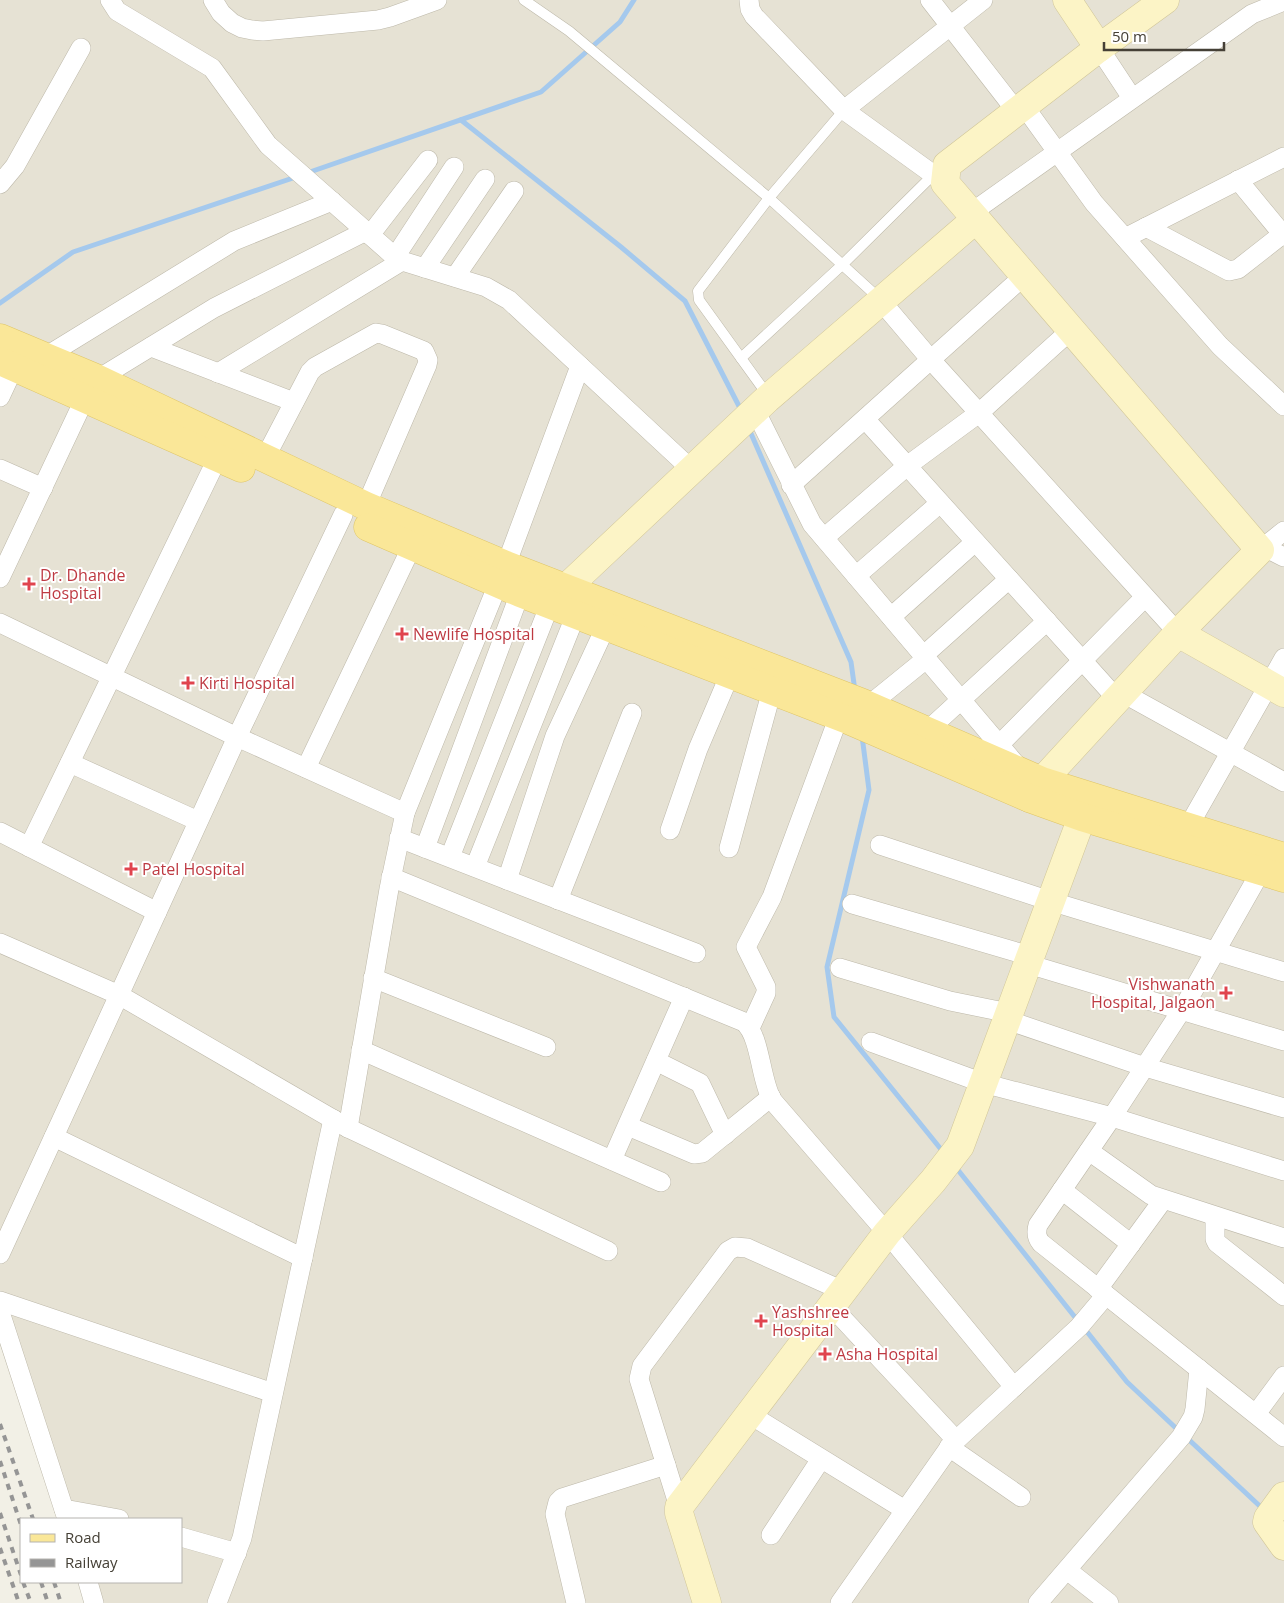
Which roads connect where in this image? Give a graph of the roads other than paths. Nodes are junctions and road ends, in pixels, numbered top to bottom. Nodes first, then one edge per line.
1 (110, 0) edge
2 (213, 0) edge
3 (437, 0) edge
4 (524, 0) edge
5 (749, 0) edge
6 (930, 0) edge
7 (984, 0) edge
8 (1068, 0) edge
9 (1165, 0) edge
10 (1284, 1) edge
11 (950, 26) junction
12 (81, 48) dead end
13 (1099, 48) junction
14 (1132, 98) junction
15 (1020, 109) junction
16 (844, 110) junction
17 (1056, 151) junction
18 (1284, 157) edge
19 (428, 160) dead end
20 (454, 167) dead end
21 (484, 179) dead end
22 (939, 179) junction
23 (1238, 180) junction
24 (0, 184) edge
25 (514, 191) dead end
26 (329, 198) junction
27 (769, 198) junction
28 (974, 216) junction
29 (1146, 227) junction
30 (368, 233) junction
31 (1284, 234) edge
32 (1125, 238) junction
33 (398, 259) junction
34 (842, 265) junction
35 (425, 268) junction
36 (1024, 275) junction
37 (455, 277) junction
38 (881, 301) junction
39 (1071, 330) junction
40 (0, 338) edge
41 (151, 347) junction
42 (45, 357) junction
43 (741, 358) junction
44 (931, 360) junction
45 (7, 364) edge
46 (580, 366) junction
47 (218, 373) junction
48 (92, 388) junction
49 (0, 397) edge
50 (294, 402) junction
51 (762, 403) junction
52 (1284, 406) edge
53 (979, 413) junction
54 (865, 419) junction
55 (218, 457) junction
56 (265, 458) junction
57 (906, 466) junction
58 (0, 469) edge
59 (692, 470) junction
60 (791, 484) junction
61 (43, 488) junction
62 (940, 503) junction
63 (355, 511) junction
64 (1284, 531) edge
65 (824, 538) junction
66 (975, 542) junction
67 (412, 546) junction
68 (1269, 552) edge
69 (856, 576) junction
70 (0, 578) edge
71 (1009, 579) junction
72 (508, 581) junction
73 (558, 596) junction
74 (1145, 597) junction
75 (576, 614) junction
76 (891, 617) junction
77 (1047, 621) junction
78 (0, 623) edge
79 (606, 626) junction
80 (1178, 633) junction
81 (925, 657) junction
82 (1284, 658) edge
83 (1082, 660) junction
84 (730, 674) junction
85 (112, 677) junction
86 (1276, 689) edge
87 (772, 690) junction
88 (1120, 696) junction
89 (961, 700) junction
90 (854, 712) junction
91 (632, 713) dead end
92 (927, 731) junction
93 (237, 737) junction
94 (1000, 745) junction
95 (1230, 751) junction
96 (70, 763) junction
97 (306, 768) junction
98 (1284, 782) edge
99 (1031, 784) junction
100 (404, 813) junction
101 (1082, 817) junction
102 (198, 821) junction
103 (1188, 827) junction
104 (670, 830) dead end
105 (0, 832) edge
106 (399, 838) junction
107 (880, 844) dead end
108 (29, 847) junction
109 (425, 848) junction
110 (729, 848) dead end
111 (450, 857) junction
112 (1284, 857) edge
113 (475, 867) junction
114 (1272, 875) edge
115 (391, 877) junction
116 (507, 880) junction
117 (558, 900) junction
118 (1050, 902) junction
119 (852, 904) dead end
120 (157, 912) junction
121 (0, 943) edge
122 (1215, 952) junction
123 (696, 953) dead end
124 (1029, 960) junction
125 (840, 968) dead end
126 (1284, 972) edge
127 (373, 978) junction
128 (119, 995) junction
129 (684, 997) junction
130 (1182, 1009) junction
131 (1008, 1016) junction
132 (750, 1028) junction
133 (1284, 1041) edge
134 (871, 1042) dead end
135 (546, 1047) dead end
136 (361, 1050) junction
137 (656, 1061) junction
138 (1145, 1067) junction
139 (983, 1083) junction
140 (770, 1097) junction
141 (1284, 1108) edge
142 (1112, 1117) junction
143 (340, 1123) junction
144 (628, 1126) junction
145 (725, 1135) junction
146 (54, 1137) junction
147 (1089, 1151) junction
148 (612, 1160) junction
149 (1284, 1171) edge
150 (661, 1182) dead end
151 (1062, 1190) junction
152 (1163, 1200) junction
153 (1215, 1217) junction
154 (887, 1233) junction
155 (1284, 1238) edge
156 (1131, 1244) junction
157 (608, 1251) dead end
158 (0, 1254) edge
159 (303, 1258) junction
160 (1102, 1292) junction
161 (1284, 1296) edge
162 (837, 1298) junction
163 (0, 1301) edge
164 (0, 1312) edge
165 (1199, 1369) junction
166 (1284, 1376) edge
167 (1014, 1387) junction
168 (273, 1393) junction
169 (749, 1414) junction
170 (1256, 1414) junction
171 (1284, 1437) edge
172 (953, 1443) junction
173 (821, 1459) junction
174 (666, 1465) junction
175 (1021, 1498) dead end
176 (1277, 1505) edge
177 (679, 1507) junction
178 (905, 1510) junction
179 (66, 1514) edge
180 (108, 1518) edge
181 (771, 1535) dead end
182 (182, 1537) edge
183 (1284, 1546) edge
184 (237, 1553) junction
185 (1067, 1570) junction
186 (88, 1583) edge
187 (94, 1603) edge
188 (217, 1603) edge
189 (576, 1603) edge
190 (706, 1603) edge
191 (840, 1603) edge
192 (1038, 1603) edge
193 (1109, 1603) edge

1 - 26 street
2 - 3 street
4 - 27 lane
5 - 16 street
6 - 11 street
7 - 11 street
8 - 13 street
9 - 13 street
10 - 14 street
11 - 15 street
11 - 16 street
12 - 24 street
13 - 14 street
13 - 15 street
14 - 17 street
15 - 17 street
15 - 22 street
16 - 22 street
16 - 27 lane
17 - 28 street
17 - 32 street
18 - 23 street
19 - 30 street
20 - 33 street
21 - 35 street
22 - 28 street
22 - 34 lane
23 - 29 street
23 - 31 street
25 - 37 street
26 - 30 street
26 - 42 street
27 - 34 lane
27 - 43 lane
28 - 36 street
28 - 38 street
29 - 31 street
29 - 32 street
30 - 33 street
30 - 41 street
32 - 52 street
33 - 35 street
33 - 47 street
34 - 38 lane
34 - 43 lane
35 - 37 street
36 - 39 street
36 - 44 street
37 - 46 street
38 - 44 street
38 - 51 street
39 - 53 street
39 - 68 street
40 - 42 main road
41 - 47 street
41 - 48 street
42 - 48 main road
43 - 51 lane
44 - 53 street
44 - 54 street
45 - 48 main road
45 - 49 street
46 - 59 street
46 - 72 street
47 - 50 street
48 - 55 main road
48 - 56 main road
48 - 61 street
50 - 56 street
50 - 63 street
51 - 59 street
51 - 60 street
53 - 57 street
53 - 74 street
54 - 57 street
54 - 60 street
55 - 63 main road
55 - 85 street
56 - 63 main road
57 - 62 street
57 - 65 street
58 - 61 street
59 - 73 street
60 - 65 street
61 - 70 street
62 - 66 street
62 - 69 street
63 - 67 main road
63 - 72 main road
63 - 93 street
64 - 68 street
65 - 69 street
66 - 71 street
66 - 76 street
67 - 72 main road
67 - 97 street
68 - 80 street
69 - 76 street
71 - 77 street
71 - 81 street
72 - 73 main road
72 - 100 street
72 - 109 street
73 - 75 main road
73 - 90 main road
73 - 111 street
74 - 80 street
74 - 83 street
75 - 79 main road
75 - 113 street
76 - 81 street
77 - 83 street
77 - 89 street
78 - 85 street
79 - 84 main road
79 - 116 street
80 - 86 street
80 - 88 street
81 - 89 street
81 - 90 street
82 - 86 street
83 - 88 street
83 - 94 street
84 - 87 main road
84 - 104 street
85 - 93 street
85 - 96 street
86 - 95 street
87 - 90 main road
87 - 110 street
88 - 95 street
88 - 99 street
89 - 92 street
89 - 94 street
90 - 92 main road
90 - 99 main road
90 - 132 street
91 - 117 street
92 - 99 main road
93 - 97 street
93 - 102 street
94 - 99 street
95 - 98 street
95 - 103 street
96 - 102 street
96 - 108 street
97 - 100 street
99 - 101 main road
99 - 103 main road
100 - 106 street
101 - 114 main road
101 - 118 street
102 - 120 street
103 - 112 main road
105 - 108 street
106 - 109 street
106 - 115 street
107 - 118 street
108 - 120 street
109 - 111 street
111 - 113 street
113 - 116 street
114 - 122 street
115 - 127 street
115 - 129 street
116 - 117 street
117 - 123 street
118 - 122 street
118 - 124 street
119 - 124 street
120 - 128 street
121 - 128 street
122 - 126 street
122 - 130 street
124 - 130 street
124 - 131 street
125 - 131 street
127 - 135 street
127 - 136 street
128 - 143 street
128 - 146 street
129 - 132 street
129 - 137 street
130 - 133 street
130 - 138 street
131 - 138 street
131 - 139 street
132 - 140 street
134 - 139 street
136 - 143 street
136 - 148 street
137 - 144 street
137 - 145 street
138 - 141 street
138 - 142 street
139 - 142 street
139 - 154 street
140 - 145 street
140 - 154 street
142 - 147 street
142 - 149 street
143 - 157 street
143 - 159 street
144 - 145 street
144 - 148 street
146 - 158 street
146 - 159 street
147 - 151 street
147 - 152 street
148 - 150 street
151 - 156 street
151 - 160 street
152 - 153 street
152 - 156 street
153 - 155 street
153 - 161 street
154 - 162 street
154 - 167 street
156 - 160 street
159 - 168 street
160 - 165 street
160 - 167 street
162 - 169 street
162 - 172 street
162 - 174 street
163 - 168 street
164 - 179 street
165 - 170 street
165 - 185 street
166 - 170 street
167 - 172 street
168 - 184 street
169 - 173 street
169 - 177 street
170 - 171 street
172 - 175 street
172 - 178 street
173 - 178 street
173 - 181 street
174 - 177 street
174 - 189 street
176 - 183 street
177 - 190 street
178 - 191 street
179 - 180 street
182 - 184 street
184 - 188 street
185 - 192 street
185 - 193 street
186 - 187 street

